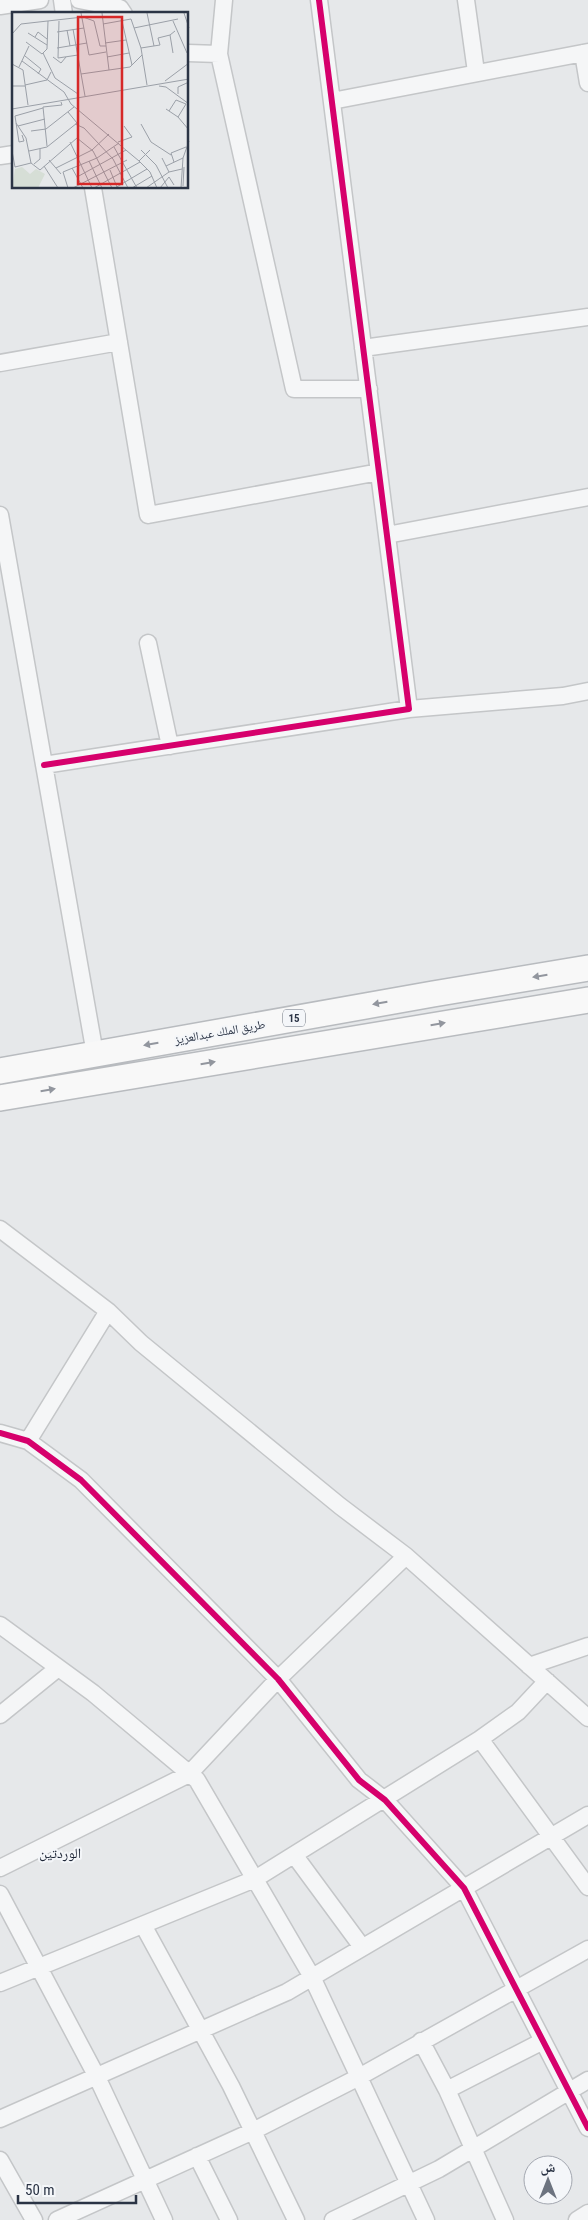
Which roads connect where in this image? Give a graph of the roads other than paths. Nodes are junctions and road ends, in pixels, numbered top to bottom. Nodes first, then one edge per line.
1 (40, 0) edge
2 (79, 0) edge
3 (224, 0) edge
4 (319, 0) edge
5 (466, 0) edge
6 (0, 6) edge
7 (123, 7) edge
8 (585, 52) edge
9 (189, 53) edge
10 (219, 54) junction
11 (476, 72) junction
12 (588, 83) edge
13 (332, 101) junction
14 (93, 189) edge
15 (588, 317) edge
16 (119, 342) junction
17 (364, 348) junction
18 (0, 363) edge
19 (369, 390) junction
20 (379, 472) junction
21 (588, 496) edge
22 (0, 516) edge
23 (387, 535) junction
24 (148, 642) dead end
25 (588, 691) edge
26 (409, 709) junction
27 (170, 746) junction
28 (44, 765) junction
29 (588, 968) edge
30 (588, 1000) edge
31 (94, 1054) junction
32 (0, 1071) edge
33 (0, 1098) edge
34 (0, 1229) edge
35 (108, 1311) junction
36 (0, 1433) edge
37 (28, 1441) junction
38 (406, 1556) junction
39 (0, 1625) edge
40 (588, 1646) edge
41 (529, 1666) junction
42 (58, 1668) junction
43 (278, 1679) junction
44 (547, 1681) junction
45 (0, 1715) edge
46 (588, 1718) edge
47 (480, 1738) junction
48 (189, 1774) junction
49 (385, 1800) junction
50 (588, 1815) edge
51 (552, 1837) junction
52 (295, 1856) junction
53 (0, 1868) edge
54 (255, 1879) junction
55 (588, 1887) edge
56 (464, 1888) junction
57 (0, 1894) edge
58 (143, 1925) junction
59 (362, 1947) junction
60 (588, 1949) edge
61 (37, 1968) junction
62 (312, 1977) junction
63 (0, 1984) edge
64 (516, 1988) junction
65 (201, 2031) junction
66 (421, 2041) junction
67 (543, 2041) junction
68 (359, 2076) junction
69 (97, 2077) junction
70 (588, 2080) edge
71 (447, 2090) junction
72 (569, 2091) junction
73 (0, 2119) edge
74 (588, 2128) edge
75 (253, 2131) junction
76 (474, 2149) junction
77 (197, 2156) junction
78 (0, 2160) edge
79 (145, 2180) junction
80 (409, 2184) junction
81 (588, 2213) edge
82 (34, 2220) edge
83 (57, 2220) edge
84 (164, 2220) edge
85 (229, 2220) edge
86 (296, 2220) edge
87 (333, 2220) edge
88 (426, 2220) edge
89 (505, 2220) edge
90 (577, 2220) edge

1 - 6 street
2 - 7 street
3 - 10 street
4 - 13 street
5 - 11 street
8 - 11 street
8 - 12 street
9 - 10 street
10 - 19 street
11 - 13 street
13 - 17 street
14 - 16 street
15 - 17 street
16 - 18 street
16 - 20 street
17 - 19 street
19 - 20 street
20 - 23 street
21 - 23 street
22 - 28 street
23 - 26 street
24 - 27 street
25 - 26 street
26 - 27 street
27 - 28 street
28 - 31 street
29 -> 31 highway, طريق الملك عبدالعزيز / 15
33 -> 30 highway
31 - 32 highway, طريق الملك عبدالعزيز / 15
34 - 35 street
35 - 37 street
35 - 38 street
36 - 37 street
37 - 43 street
38 - 41 street
38 - 43 street
39 - 42 street
40 - 41 street
41 - 44 street
42 - 45 street
42 - 48 street
43 - 48 street
43 - 49 street
44 - 46 street
44 - 47 street
47 - 49 street
47 - 51 street
48 - 53 street
48 - 54 street
49 - 52 street
49 - 56 street
50 - 51 street
51 - 55 street
51 - 56 street
52 - 54 street
52 - 59 street
54 - 58 street
54 - 62 street
56 - 59 street
56 - 64 street
57 - 61 street
58 - 61 street
58 - 65 street
59 - 62 street
60 - 64 street
61 - 63 street
61 - 69 street
62 - 65 street
62 - 68 street
64 - 66 street
64 - 67 street
65 - 69 street
65 - 75 street
66 - 68 street
66 - 71 street
67 - 71 street
67 - 72 street
68 - 75 street
68 - 80 street
69 - 73 street
69 - 79 street
70 - 72 street
71 - 76 street
72 - 74 street
72 - 76 street
75 - 77 street
75 - 86 street
76 - 80 street
76 - 89 street
77 - 79 street
77 - 85 street
78 - 82 street
79 - 83 street
79 - 84 street
80 - 87 street
80 - 88 street
81 - 90 street

